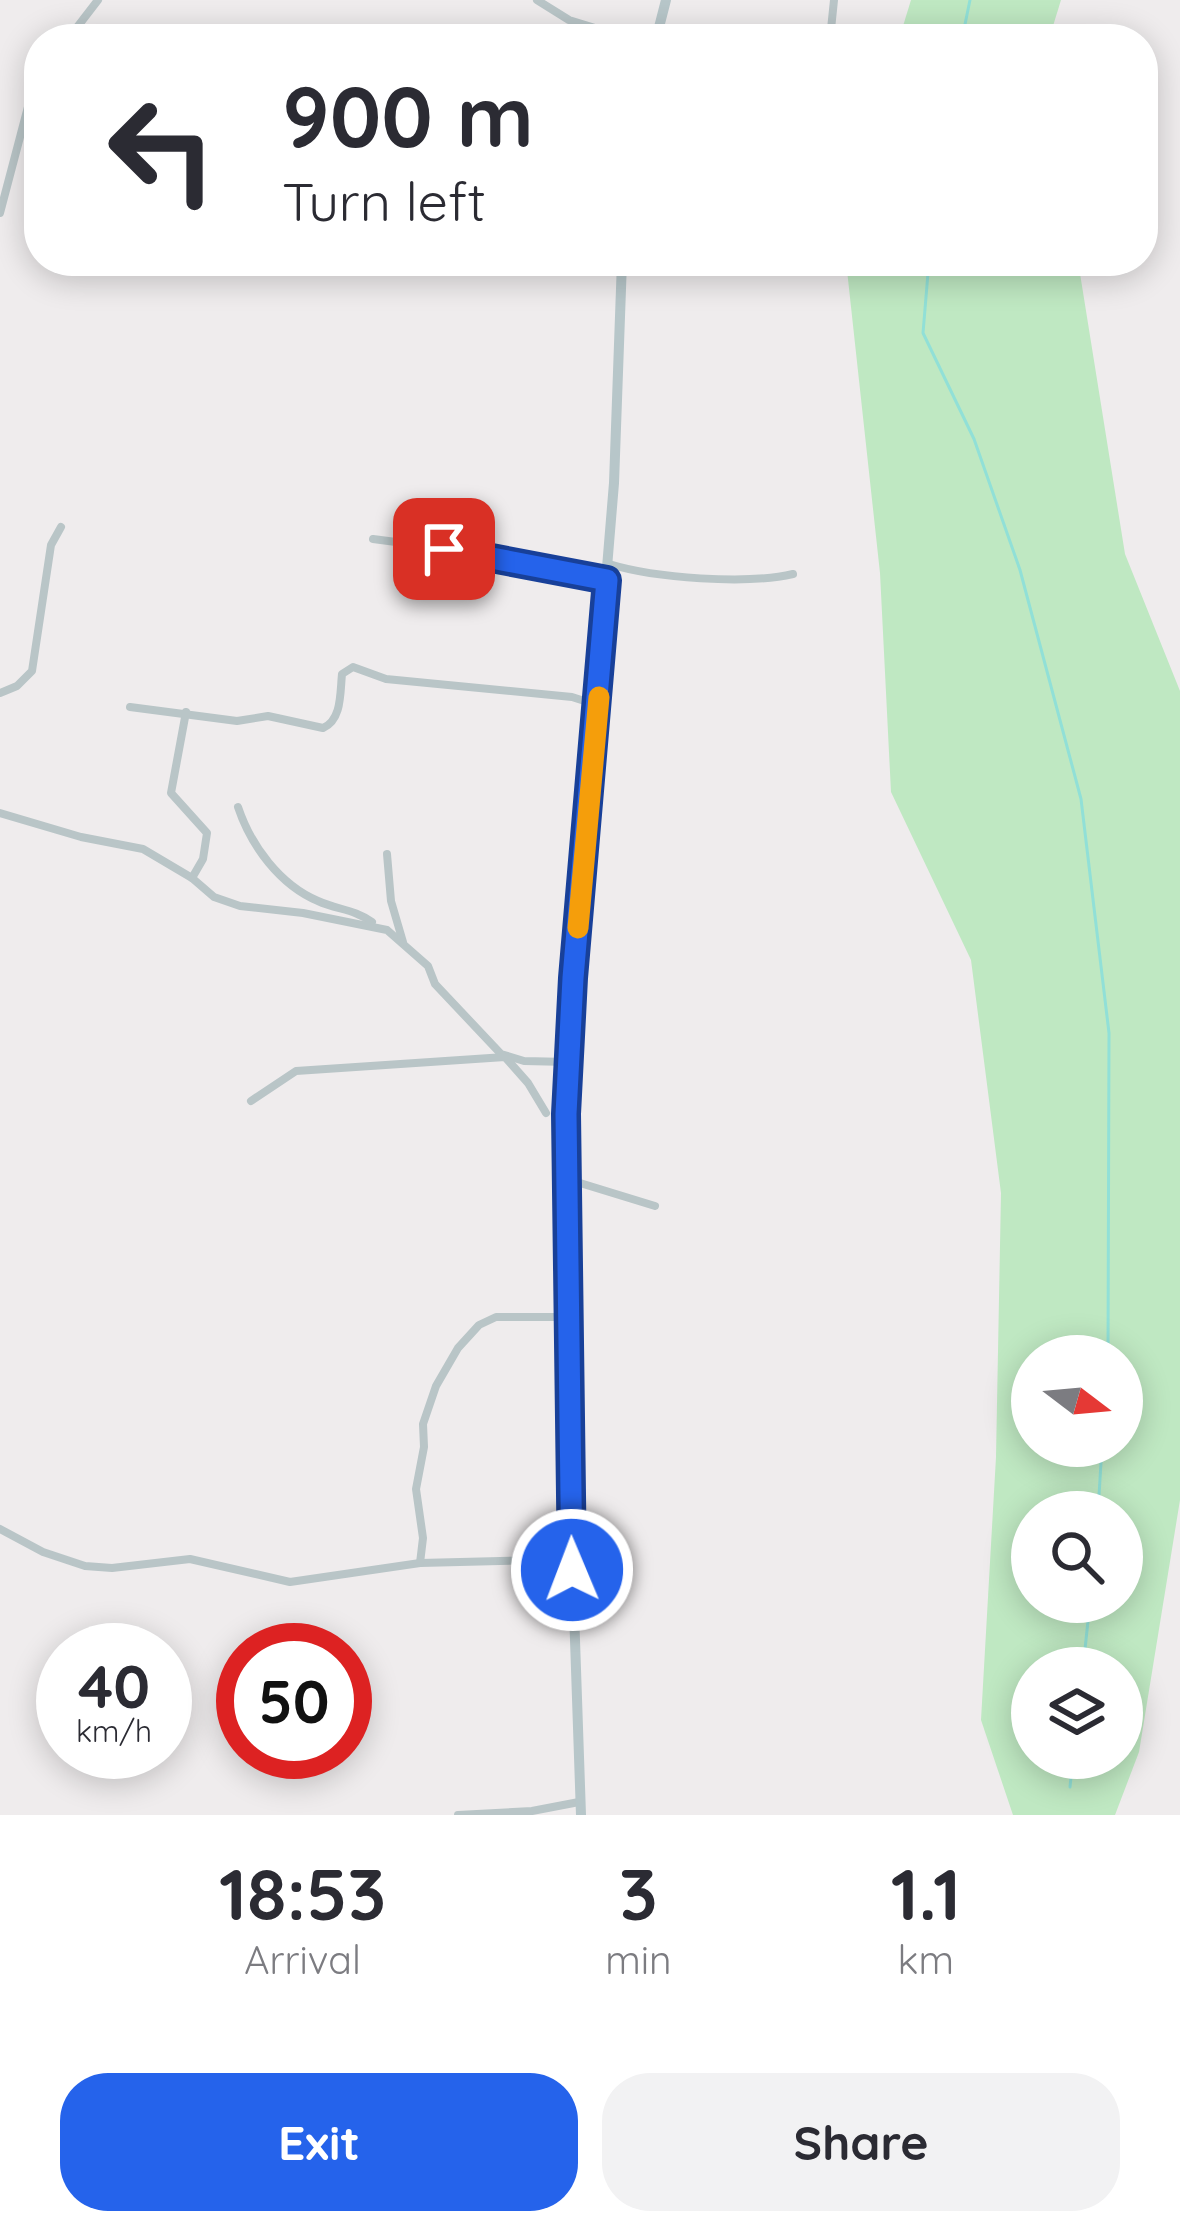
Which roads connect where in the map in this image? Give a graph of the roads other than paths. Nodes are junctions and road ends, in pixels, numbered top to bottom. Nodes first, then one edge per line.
1 (98, 0) edge
2 (536, 0) edge
3 (80, 24) edge
4 (582, 24) edge
5 (24, 121) edge
6 (0, 158) edge
7 (13, 160) junction
8 (0, 213) edge
9 (622, 276) edge
10 (61, 526) dead end
11 (373, 539) dead end
12 (609, 564) junction
13 (793, 574) dead end
14 (607, 580) junction
15 (0, 693) edge
16 (599, 706) junction
17 (130, 707) dead end
18 (186, 712) junction
19 (238, 807) dead end
20 (0, 813) edge
21 (388, 854) dead end
22 (192, 878) junction
23 (378, 927) junction
24 (404, 944) junction
25 (505, 1057) junction
26 (568, 1063) junction
27 (250, 1101) dead end
28 (546, 1113) dead end
29 (567, 1179) junction
30 (655, 1206) dead end
31 (568, 1317) junction
32 (0, 1529) edge
33 (572, 1552) junction
34 (420, 1563) junction
35 (580, 1808) edge
36 (458, 1815) edge

1 - 3 street
2 - 4 street
5 - 7 street
6 - 7 street
7 - 8 street
9 - 12 main road
10 - 15 street
11 - 14 street
12 - 13 street
12 - 14 main road
14 - 16 main road
16 - 18 street
16 - 26 main road
17 - 18 street
18 - 22 street
19 - 23 street
20 - 22 street
21 - 24 street
22 - 23 street
23 - 24 street
24 - 25 street
25 - 26 street
25 - 27 street
25 - 28 street
26 - 29 main road
29 - 30 street
29 - 31 main road
31 - 33 main road
31 - 34 street
32 - 34 street
33 - 34 street
33 - 35 main road
35 - 36 street

